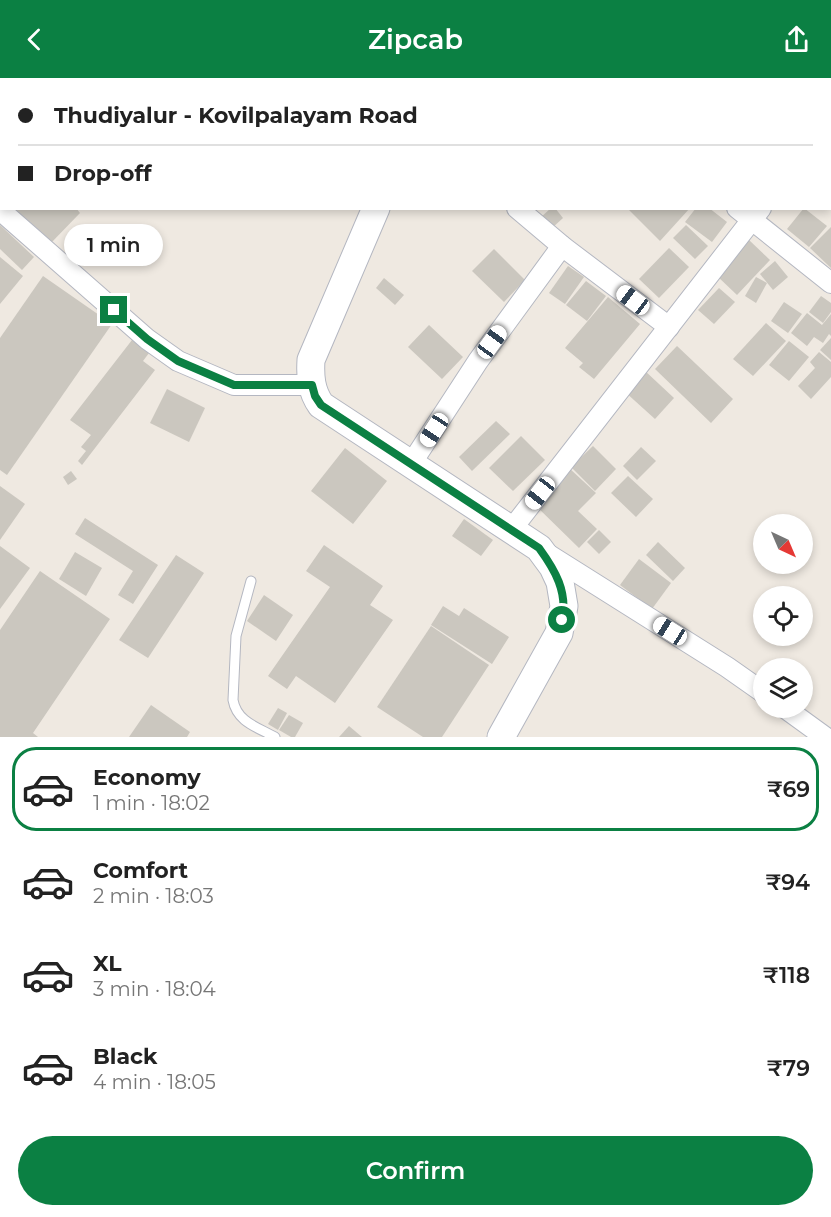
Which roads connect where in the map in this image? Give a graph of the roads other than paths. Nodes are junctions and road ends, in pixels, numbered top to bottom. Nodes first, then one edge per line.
1 (0, 210) edge
2 (375, 210) edge
3 (519, 210) edge
4 (750, 212) edge
5 (562, 246) junction
6 (831, 283) edge
7 (669, 327) junction
8 (312, 385) junction
9 (411, 464) junction
10 (511, 530) junction
11 (539, 548) junction
12 (251, 581) dead end
13 (753, 685) edge
14 (799, 718) edge
15 (275, 737) edge
16 (501, 737) edge
17 (825, 737) edge

1 - 8 street
2 - 8 main road
3 - 5 street
4 - 6 street
4 - 7 street
5 - 7 street
5 - 9 street
7 - 10 street
8 - 9 main road
9 - 10 main road
10 - 11 main road
11 - 13 street
11 - 16 main road
12 - 15 lane
14 - 17 street

